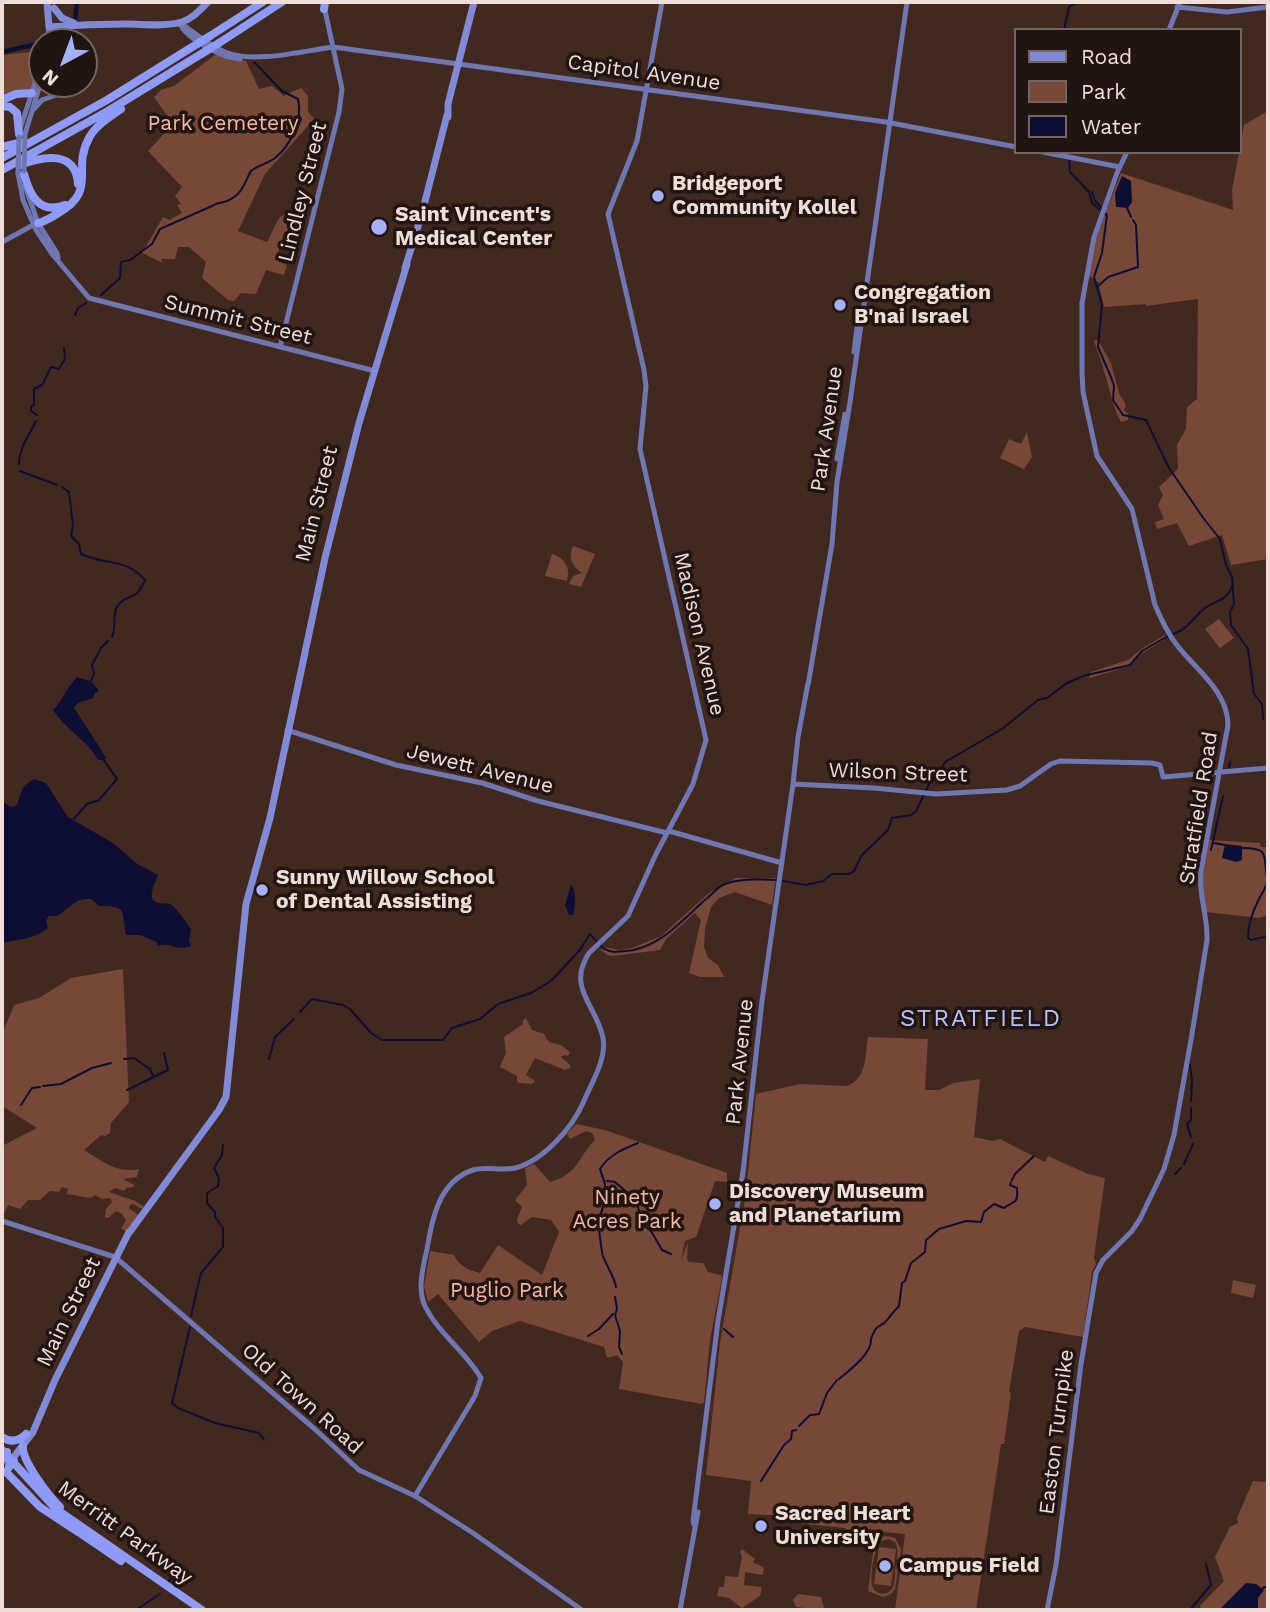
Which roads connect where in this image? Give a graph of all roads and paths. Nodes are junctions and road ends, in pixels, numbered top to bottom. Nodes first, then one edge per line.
1 (208, 2) edge
2 (263, 2) edge
3 (282, 2) edge
4 (476, 2) edge
5 (662, 2) edge
6 (906, 2) edge
7 (51, 4) edge
8 (324, 4) edge
9 (1180, 5) edge
10 (1268, 7) edge
11 (179, 22) junction
12 (74, 24) junction
13 (54, 27) joint
14 (1172, 28) edge
15 (333, 47) junction
16 (460, 63) junction
17 (155, 83) junction
18 (646, 89) junction
19 (28, 94) edge
20 (30, 98) edge
21 (36, 98) edge
22 (49, 98) edge
23 (2, 103) edge
24 (29, 118) junction
25 (888, 122) junction
26 (61, 125) junction
27 (21, 135) junction
28 (2, 146) edge
29 (1014, 147) edge
30 (1054, 154) edge
31 (1125, 154) edge
32 (2, 158) edge
33 (1120, 167) junction
34 (2, 172) edge
35 (22, 173) junction
36 (68, 203) junction
37 (35, 224) junction
38 (2, 242) edge
39 (280, 347) junction
40 (374, 370) junction
41 (287, 730) junction
42 (1268, 768) edge
43 (1220, 772) junction
44 (793, 784) junction
45 (668, 832) junction
46 (782, 863) junction
47 (2, 1221) edge
48 (115, 1257) junction
49 (1103, 1260) joint
50 (43, 1408) junction
51 (26, 1434) junction
52 (2, 1437) edge
53 (23, 1446) junction
54 (6, 1460) edge
55 (35, 1475) junction
56 (415, 1496) junction
57 (78, 1532) junction
58 (97, 1538) junction
59 (193, 1610) edge
60 (202, 1610) edge
61 (582, 1610) edge
62 (680, 1610) edge
63 (1047, 1610) edge

1 - 11 main road
2 - 26 highway, bridge
3 - 17 highway, bridge
4 - 16 main road, Main Street
5 - 18 main road, Madison Avenue
6 - 25 main road, Park Avenue
7 - 12 main road
7 - 13 main road
8 - 15 main road, Lindley Street
9 - 10 main road
9 - 14 main road
11 - 12 main road
11 - 15 main road, Capitol Avenue
12 - 13 main road
15 - 16 main road, Capitol Avenue
15 - 39 main road, Lindley Street
16 - 18 main road, Capitol Avenue
16 - 40 main road, Main Street
17 - 34 highway
17 - 37 highway
18 - 25 main road, Capitol Avenue
18 - 45 main road, Madison Avenue
19 - 23 highway
20 - 27 main road
21 - 24 main road
22 - 24 main road
23 - 27 highway
24 - 27 main road
25 - 29 main road, Capitol Avenue
25 - 44 main road, Park Avenue
26 - 28 highway
26 - 32 highway
27 - 35 main road, bridge
30 - 33 main road
31 - 33 main road, Stratfield Road
33 - 43 main road, Stratfield Road
34 - 36 highway
35 - 36 highway
35 - 37 main road
36 - 37 highway
37 - 38 main road
37 - 39 main road, Summit Street
39 - 40 main road, Summit Street
40 - 41 main road, Main Street
41 - 45 main road, Jewett Avenue
41 - 48 main road, Main Street
42 - 43 main road
43 - 44 main road, Wilson Street
43 - 49 main road, Stratfield Road
44 - 46 main road, Park Avenue
45 - 46 main road, Jewett Avenue
45 - 56 main road, Madison Avenue
46 - 62 main road, Park Avenue
47 - 48 main road, Old Town Road
48 - 50 main road, Main Street
48 - 56 main road, Old Town Road
49 - 63 main road, Easton Turnpike
50 - 51 main road, Main Street
50 - 53 main road, Main Street
51 - 52 highway
51 - 54 main road, Main Street
52 - 54 highway
53 - 54 main road, Main Street
53 - 55 highway
54 - 55 highway
54 - 57 highway, Merritt Parkway
54 - 57 highway
54 - 58 highway, Merritt Parkway
55 - 58 highway
56 - 61 main road, Old Town Road
57 - 59 highway, Merritt Parkway
58 - 60 highway, Merritt Parkway

